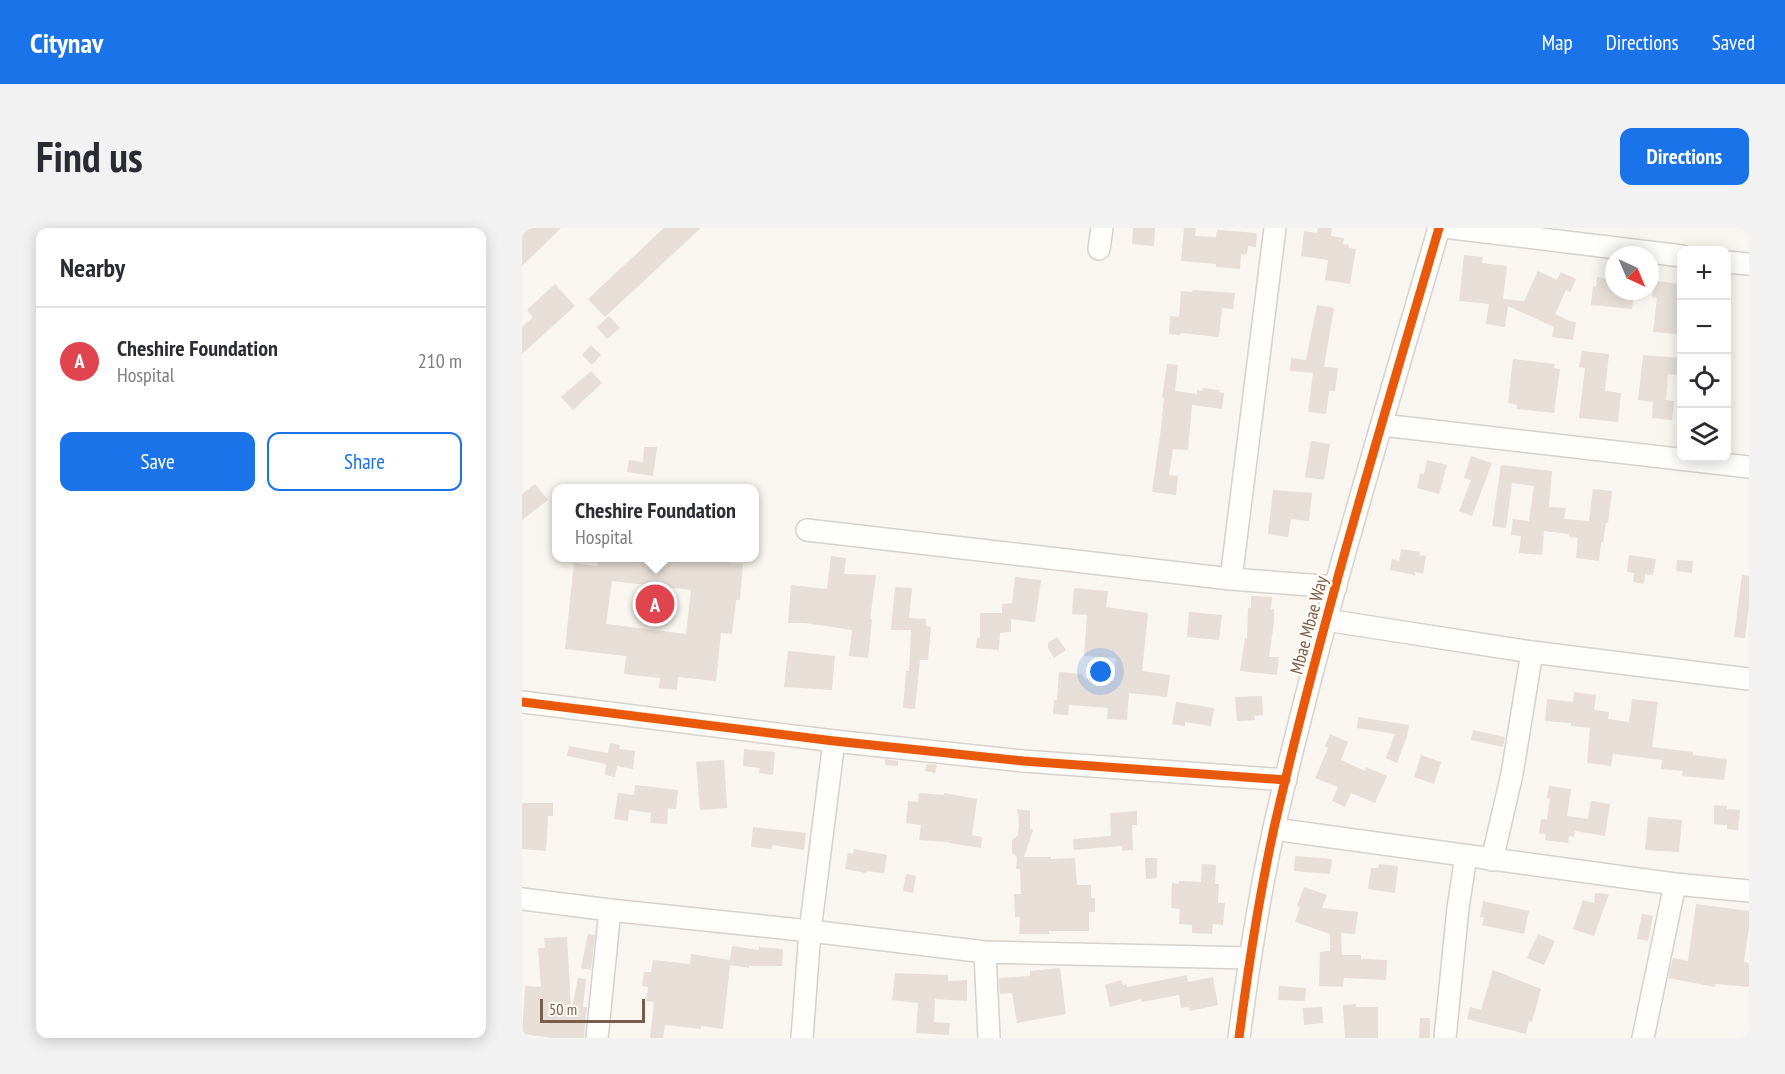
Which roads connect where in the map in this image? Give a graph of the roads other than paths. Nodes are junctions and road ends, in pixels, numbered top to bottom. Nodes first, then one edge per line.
1 (1275, 228) edge
2 (1439, 228) edge
3 (1452, 228) edge
4 (1677, 255) edge
5 (1731, 262) edge
6 (1749, 264) edge
7 (1382, 425) junction
8 (1749, 467) edge
9 (807, 530) dead end
10 (1231, 579) junction
11 (1336, 586) junction
12 (1326, 620) junction
13 (1532, 652) junction
14 (1749, 679) edge
15 (522, 702) edge
16 (834, 741) junction
17 (1286, 780) junction
18 (1274, 829) junction
19 (1466, 856) junction
20 (1492, 860) junction
21 (1675, 884) junction
22 (1749, 891) edge
23 (522, 899) edge
24 (610, 910) junction
25 (810, 931) junction
26 (985, 952) junction
27 (1250, 957) junction
28 (597, 1038) edge
29 (802, 1038) edge
30 (989, 1038) edge
31 (1239, 1038) edge
32 (1445, 1038) edge
33 (1643, 1038) edge

1 - 10 street
2 - 7 street, Mbae Mbae Way
3 - 4 street
5 - 6 street
7 - 8 street
7 - 11 street, Mbae Mbae Way
9 - 10 street
10 - 11 street
11 - 12 street, Mbae Mbae Way
12 - 13 street
12 - 17 street, Mbae Mbae Way
13 - 14 street
13 - 20 street
15 - 16 street
16 - 17 street
16 - 25 street
17 - 18 street, Mbae Mbae Way
18 - 19 street
18 - 27 street, Mbae Mbae Way
19 - 20 street
19 - 32 street
20 - 21 street
21 - 22 street
21 - 33 street
23 - 24 street
24 - 25 street
24 - 28 street
25 - 26 street
25 - 29 street
26 - 27 street
26 - 30 street
27 - 31 street, Mbae Mbae Way

